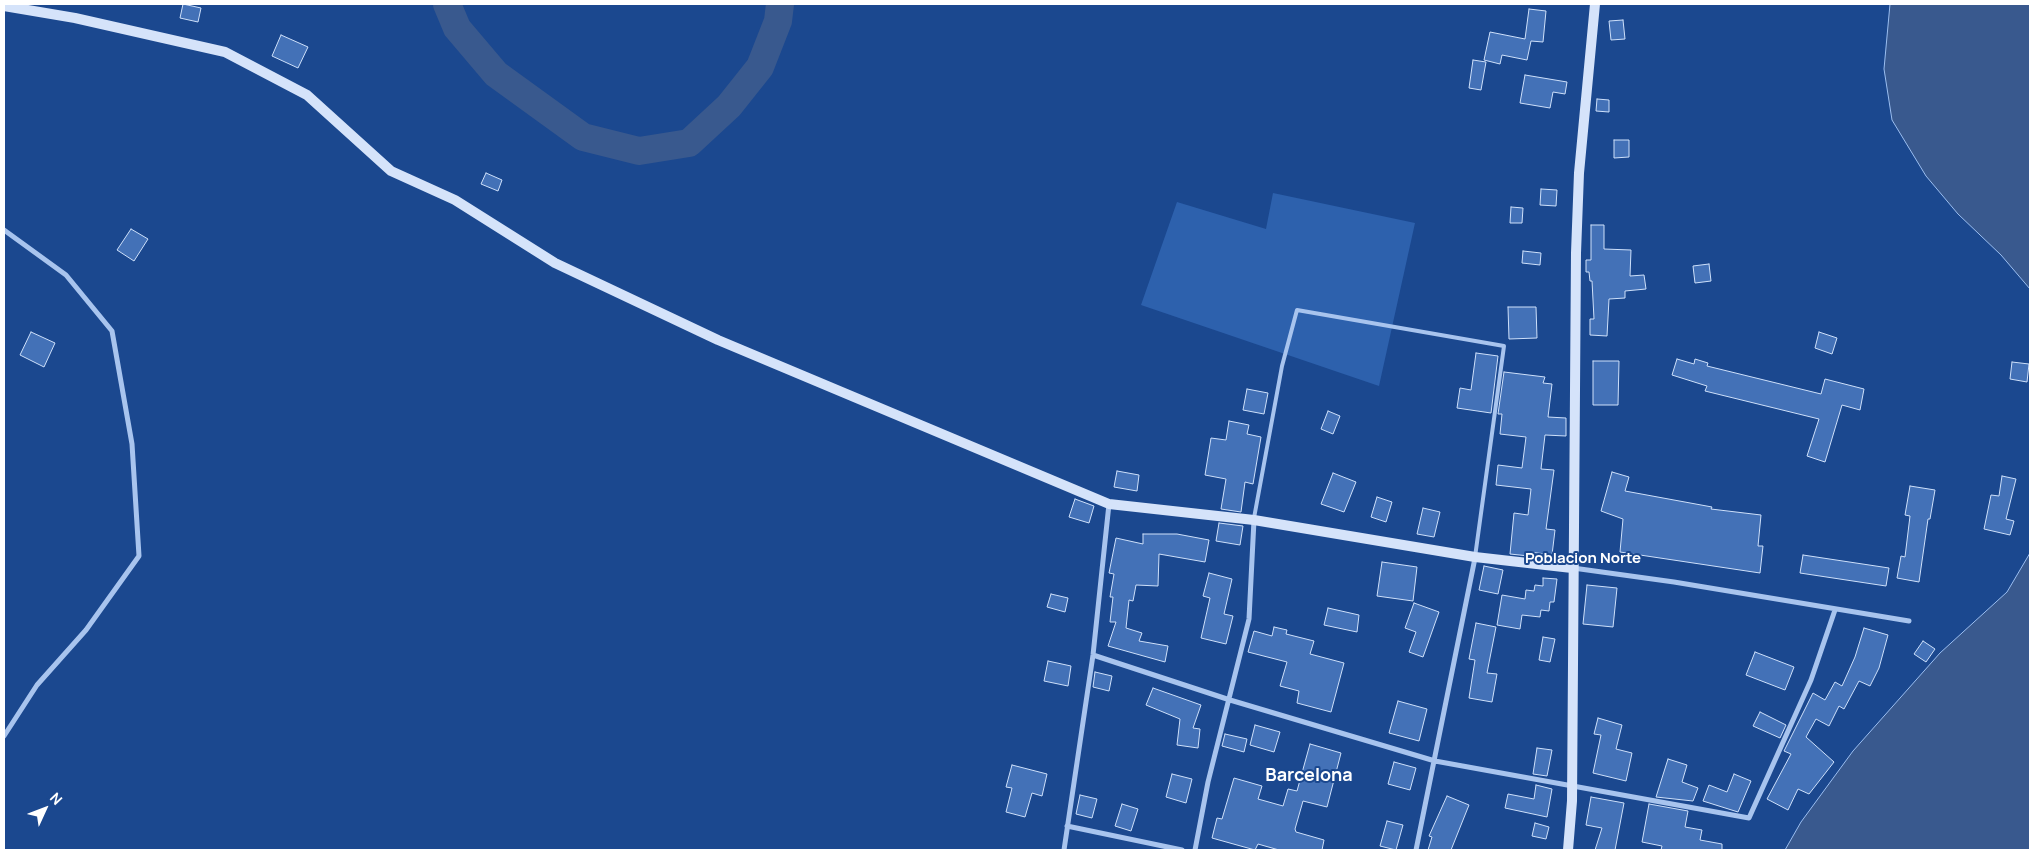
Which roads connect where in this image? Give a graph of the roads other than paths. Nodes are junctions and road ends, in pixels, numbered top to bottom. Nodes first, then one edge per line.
1 (1594, 4) edge
2 (4, 6) edge
3 (4, 230) edge
4 (1109, 504) junction
5 (1254, 520) junction
6 (1475, 557) junction
7 (1572, 568) junction
8 (1835, 610) junction
9 (1909, 621) dead end
10 (1093, 655) junction
11 (1230, 700) junction
12 (4, 736) edge
13 (1435, 761) junction
14 (1573, 785) junction
15 (1068, 826) junction
16 (1064, 850) edge
17 (1182, 850) edge
18 (1195, 850) edge
19 (1416, 850) edge
20 (1568, 850) edge

1 - 7 street
2 - 4 street
3 - 12 street
4 - 5 street
4 - 10 street
5 - 6 street
5 - 6 lane
5 - 11 street
6 - 7 street
6 - 13 street
7 - 8 street
7 - 14 street
8 - 9 street
8 - 14 street
10 - 11 street
10 - 15 street
11 - 13 street
11 - 18 street
13 - 14 street
13 - 19 street
14 - 20 street
15 - 16 street
15 - 17 street

